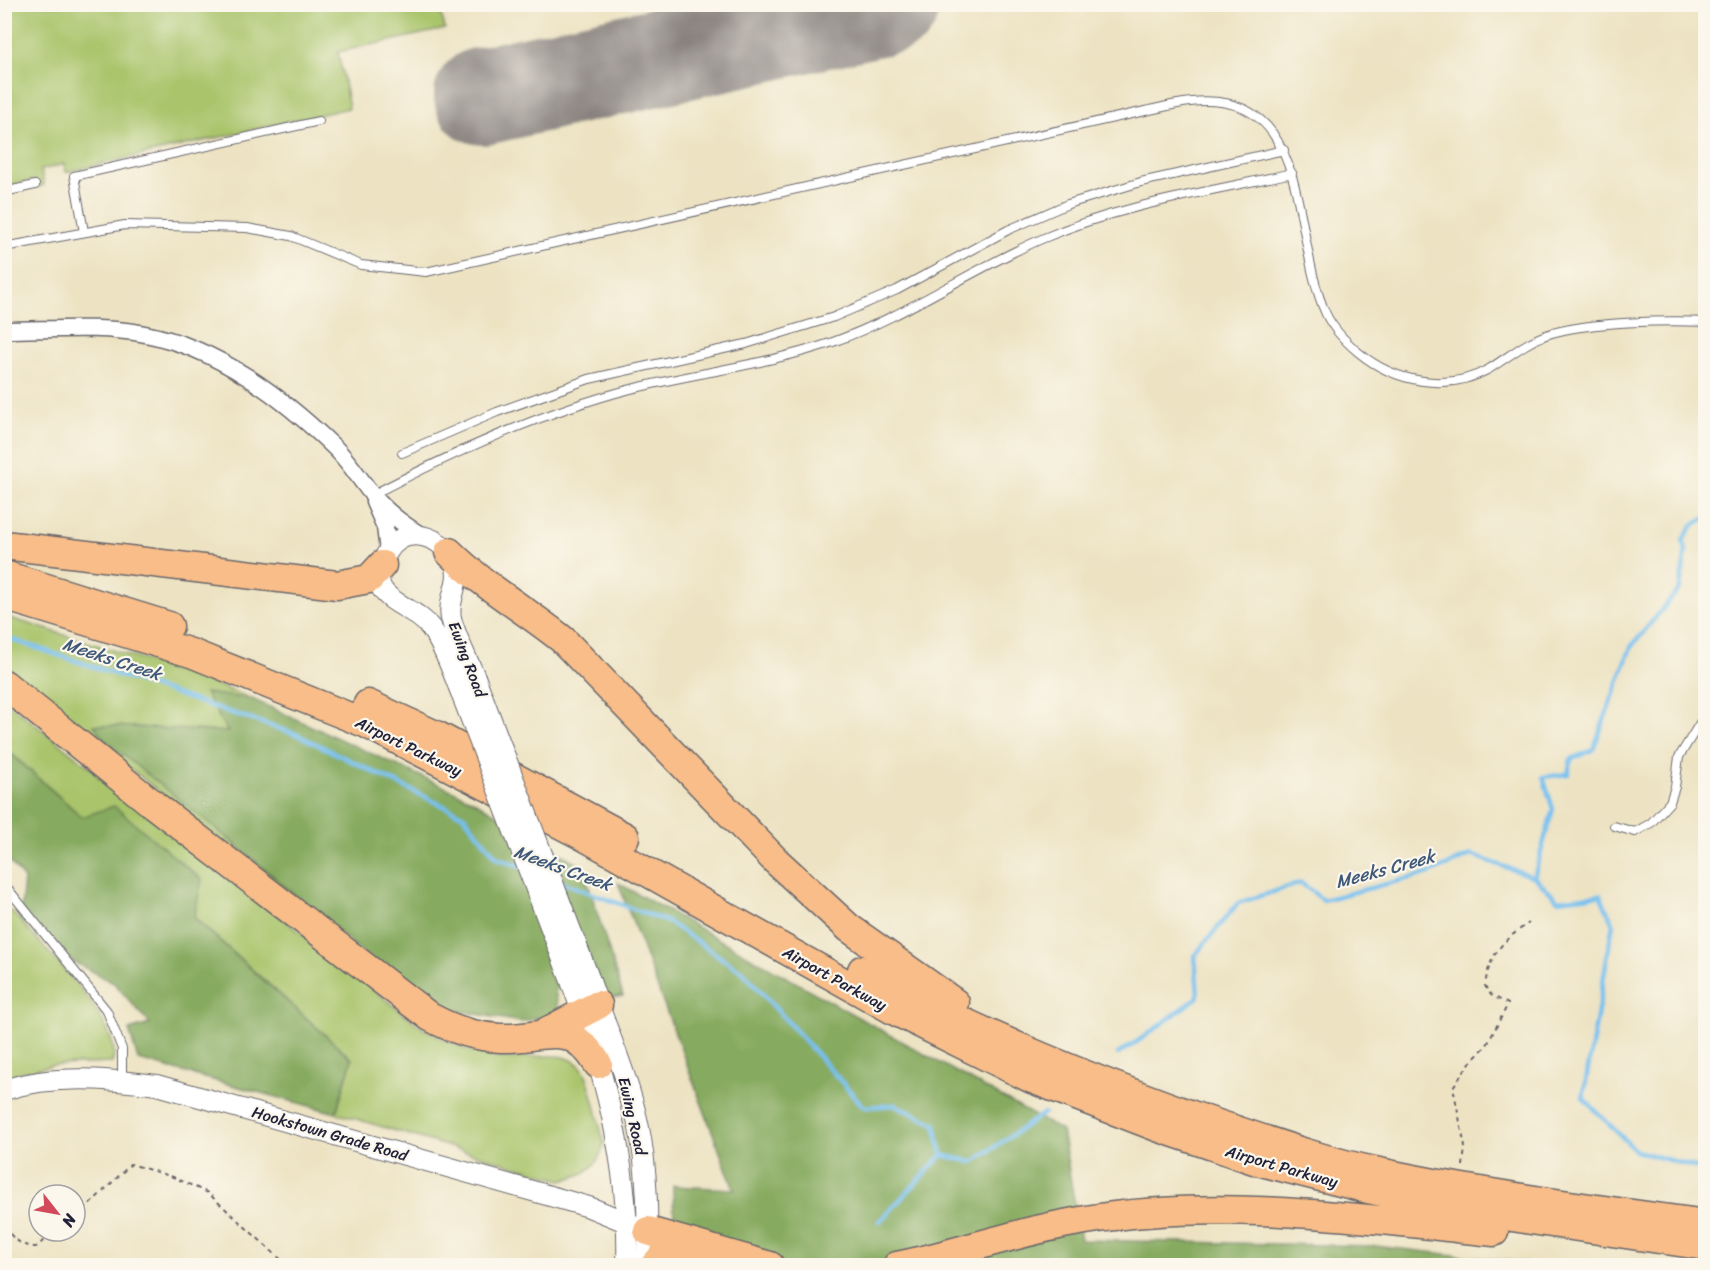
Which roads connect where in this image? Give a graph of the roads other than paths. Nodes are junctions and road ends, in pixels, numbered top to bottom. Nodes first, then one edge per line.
1 (319, 121) dead end
2 (1284, 150) junction
3 (1292, 173) junction
4 (35, 185) dead end
5 (4, 192) edge
6 (84, 232) junction
7 (4, 248) edge
8 (1706, 322) edge
9 (4, 330) edge
10 (402, 453) dead end
11 (372, 495) junction
12 (419, 534) junction
13 (4, 544) edge
14 (449, 552) junction
15 (385, 558) junction
16 (4, 575) edge
17 (4, 596) edge
18 (466, 681) junction
19 (4, 684) edge
20 (1706, 713) edge
21 (1614, 826) dead end
22 (4, 884) edge
23 (590, 1009) junction
24 (544, 1033) junction
25 (598, 1064) junction
26 (1100, 1080) junction
27 (122, 1081) junction
28 (4, 1090) edge
29 (1706, 1224) edge
30 (638, 1226) junction
31 (689, 1244) junction
32 (1706, 1246) edge
33 (1706, 1250) edge
34 (627, 1266) edge
35 (647, 1266) edge
36 (654, 1266) edge
37 (770, 1266) edge
38 (897, 1266) edge

1 - 6 lane
2 - 3 lane
2 - 6 lane
2 - 10 lane
3 - 8 lane
3 - 11 lane
4 - 5 lane
6 - 7 lane
9 - 11 street
11 - 12 street
11 - 15 street
12 - 14 street
12 - 15 street
13 - 15 highway
14 - 18 street, Ewing Road
14 - 26 highway
15 - 18 street, Ewing Road
16 - 26 highway, Airport Parkway
17 - 32 highway, Airport Parkway
18 - 23 street, Ewing Road, bridge
19 - 24 highway
20 - 21 lane
22 - 27 lane
23 - 24 highway
23 - 25 street, Ewing Road
23 - 30 street, Ewing Road
24 - 25 highway
25 - 30 street, Ewing Road
26 - 29 highway, Airport Parkway
27 - 28 street, Hookstown Grade Road
27 - 30 street, Hookstown Grade Road
30 - 31 highway
30 - 34 street, Ewing Road
30 - 35 street, Ewing Road
31 - 36 highway
31 - 37 highway
33 - 38 highway

